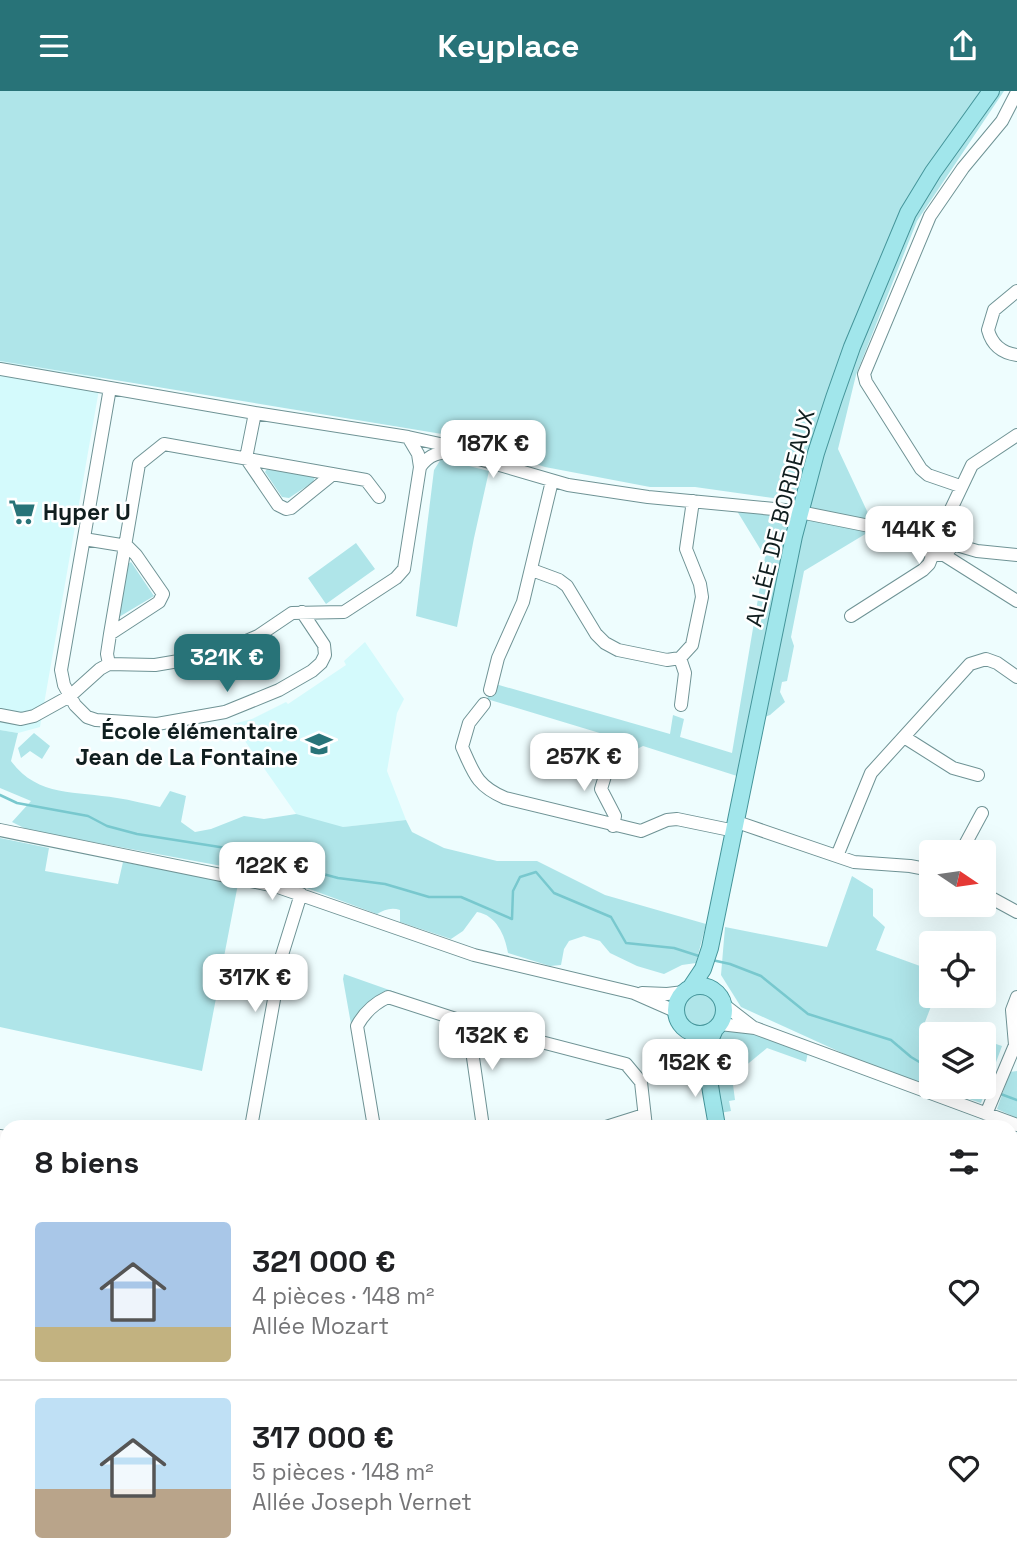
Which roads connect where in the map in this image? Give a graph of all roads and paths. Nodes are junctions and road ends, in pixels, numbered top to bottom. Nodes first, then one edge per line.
1 (991, 91) edge
2 (1017, 92) edge
3 (1017, 291) edge
4 (1017, 355) edge
5 (0, 369) edge
6 (110, 388) junction
7 (256, 413) junction
8 (1017, 435) edge
9 (408, 437) junction
10 (455, 452) junction
11 (246, 458) junction
12 (420, 467) junction
13 (333, 474) junction
14 (552, 481) junction
15 (960, 487) junction
16 (379, 497) dead end
17 (693, 501) junction
18 (800, 512) junction
19 (943, 526) junction
20 (924, 537) junction
21 (84, 539) junction
22 (953, 544) junction
23 (127, 546) junction
24 (938, 554) junction
25 (1017, 555) edge
26 (532, 571) junction
27 (1017, 601) edge
28 (297, 613) junction
29 (851, 616) dead end
30 (110, 634) junction
31 (680, 658) junction
32 (109, 664) junction
33 (1017, 677) edge
34 (490, 690) dead end
35 (69, 696) junction
36 (484, 704) dead end
37 (681, 705) dead end
38 (0, 715) edge
39 (904, 737) junction
40 (608, 766) dead end
41 (978, 775) dead end
42 (982, 813) dead end
43 (613, 826) junction
44 (736, 826) junction
45 (0, 830) edge
46 (967, 840) edge
47 (837, 856) junction
48 (919, 868) edge
49 (301, 894) junction
50 (996, 901) edge
51 (1017, 912) edge
52 (708, 967) junction
53 (687, 989) junction
54 (634, 993) junction
55 (719, 997) junction
56 (1017, 997) edge
57 (675, 1011) junction
58 (468, 1023) junction
59 (718, 1026) junction
60 (755, 1028) junction
61 (688, 1031) junction
62 (709, 1065) junction
63 (986, 1114) junction
64 (252, 1120) edge
65 (373, 1120) edge
66 (482, 1120) edge
67 (645, 1120) edge
68 (717, 1120) edge
69 (1003, 1120) edge

1 - 18 main road, ALLÉE DE BORDEAUX
2 - 15 street
3 - 4 street
5 - 6 street
6 - 7 street
6 - 21 street
7 - 9 street
7 - 11 street
8 - 15 street
9 - 10 street
9 - 12 street
10 - 12 street
10 - 14 street
11 - 13 street
11 - 13 street
11 - 23 street
12 - 28 street
13 - 16 street
14 - 17 street
14 - 26 street
15 - 19 street
17 - 18 street
17 - 31 street
18 - 20 street
18 - 44 main road, ALLÉE DE BORDEAUX
19 - 20 street
19 - 22 street
20 - 24 street
21 - 23 street
21 - 35 street
22 - 24 street
22 - 25 street
23 - 30 street
23 - 30 street
24 - 27 street
24 - 29 street
26 - 31 street
26 - 34 street
28 - 32 street
28 - 35 street
30 - 32 street
31 - 37 street
32 - 35 street
33 - 39 street
35 - 38 street
36 - 43 street
39 - 41 street
39 - 47 street
40 - 43 street
42 - 46 street
43 - 44 street
44 - 47 street
44 - 52 main road, ALLÉE DE BORDEAUX
45 - 49 street
47 - 48 street
49 - 54 street
49 - 64 street
50 - 51 street
52 - 53 main road, ALLÉE DE BORDEAUX
52 - 55 main road
53 - 54 street
53 - 55 main road
53 - 57 main road
54 - 57 street
55 - 59 main road
55 - 60 street
56 - 63 street
57 - 61 main road
58 - 65 street
58 - 66 street
58 - 67 street
59 - 60 street
59 - 61 main road
59 - 62 main road
60 - 63 street
61 - 62 main road
62 - 68 main road
63 - 69 street

